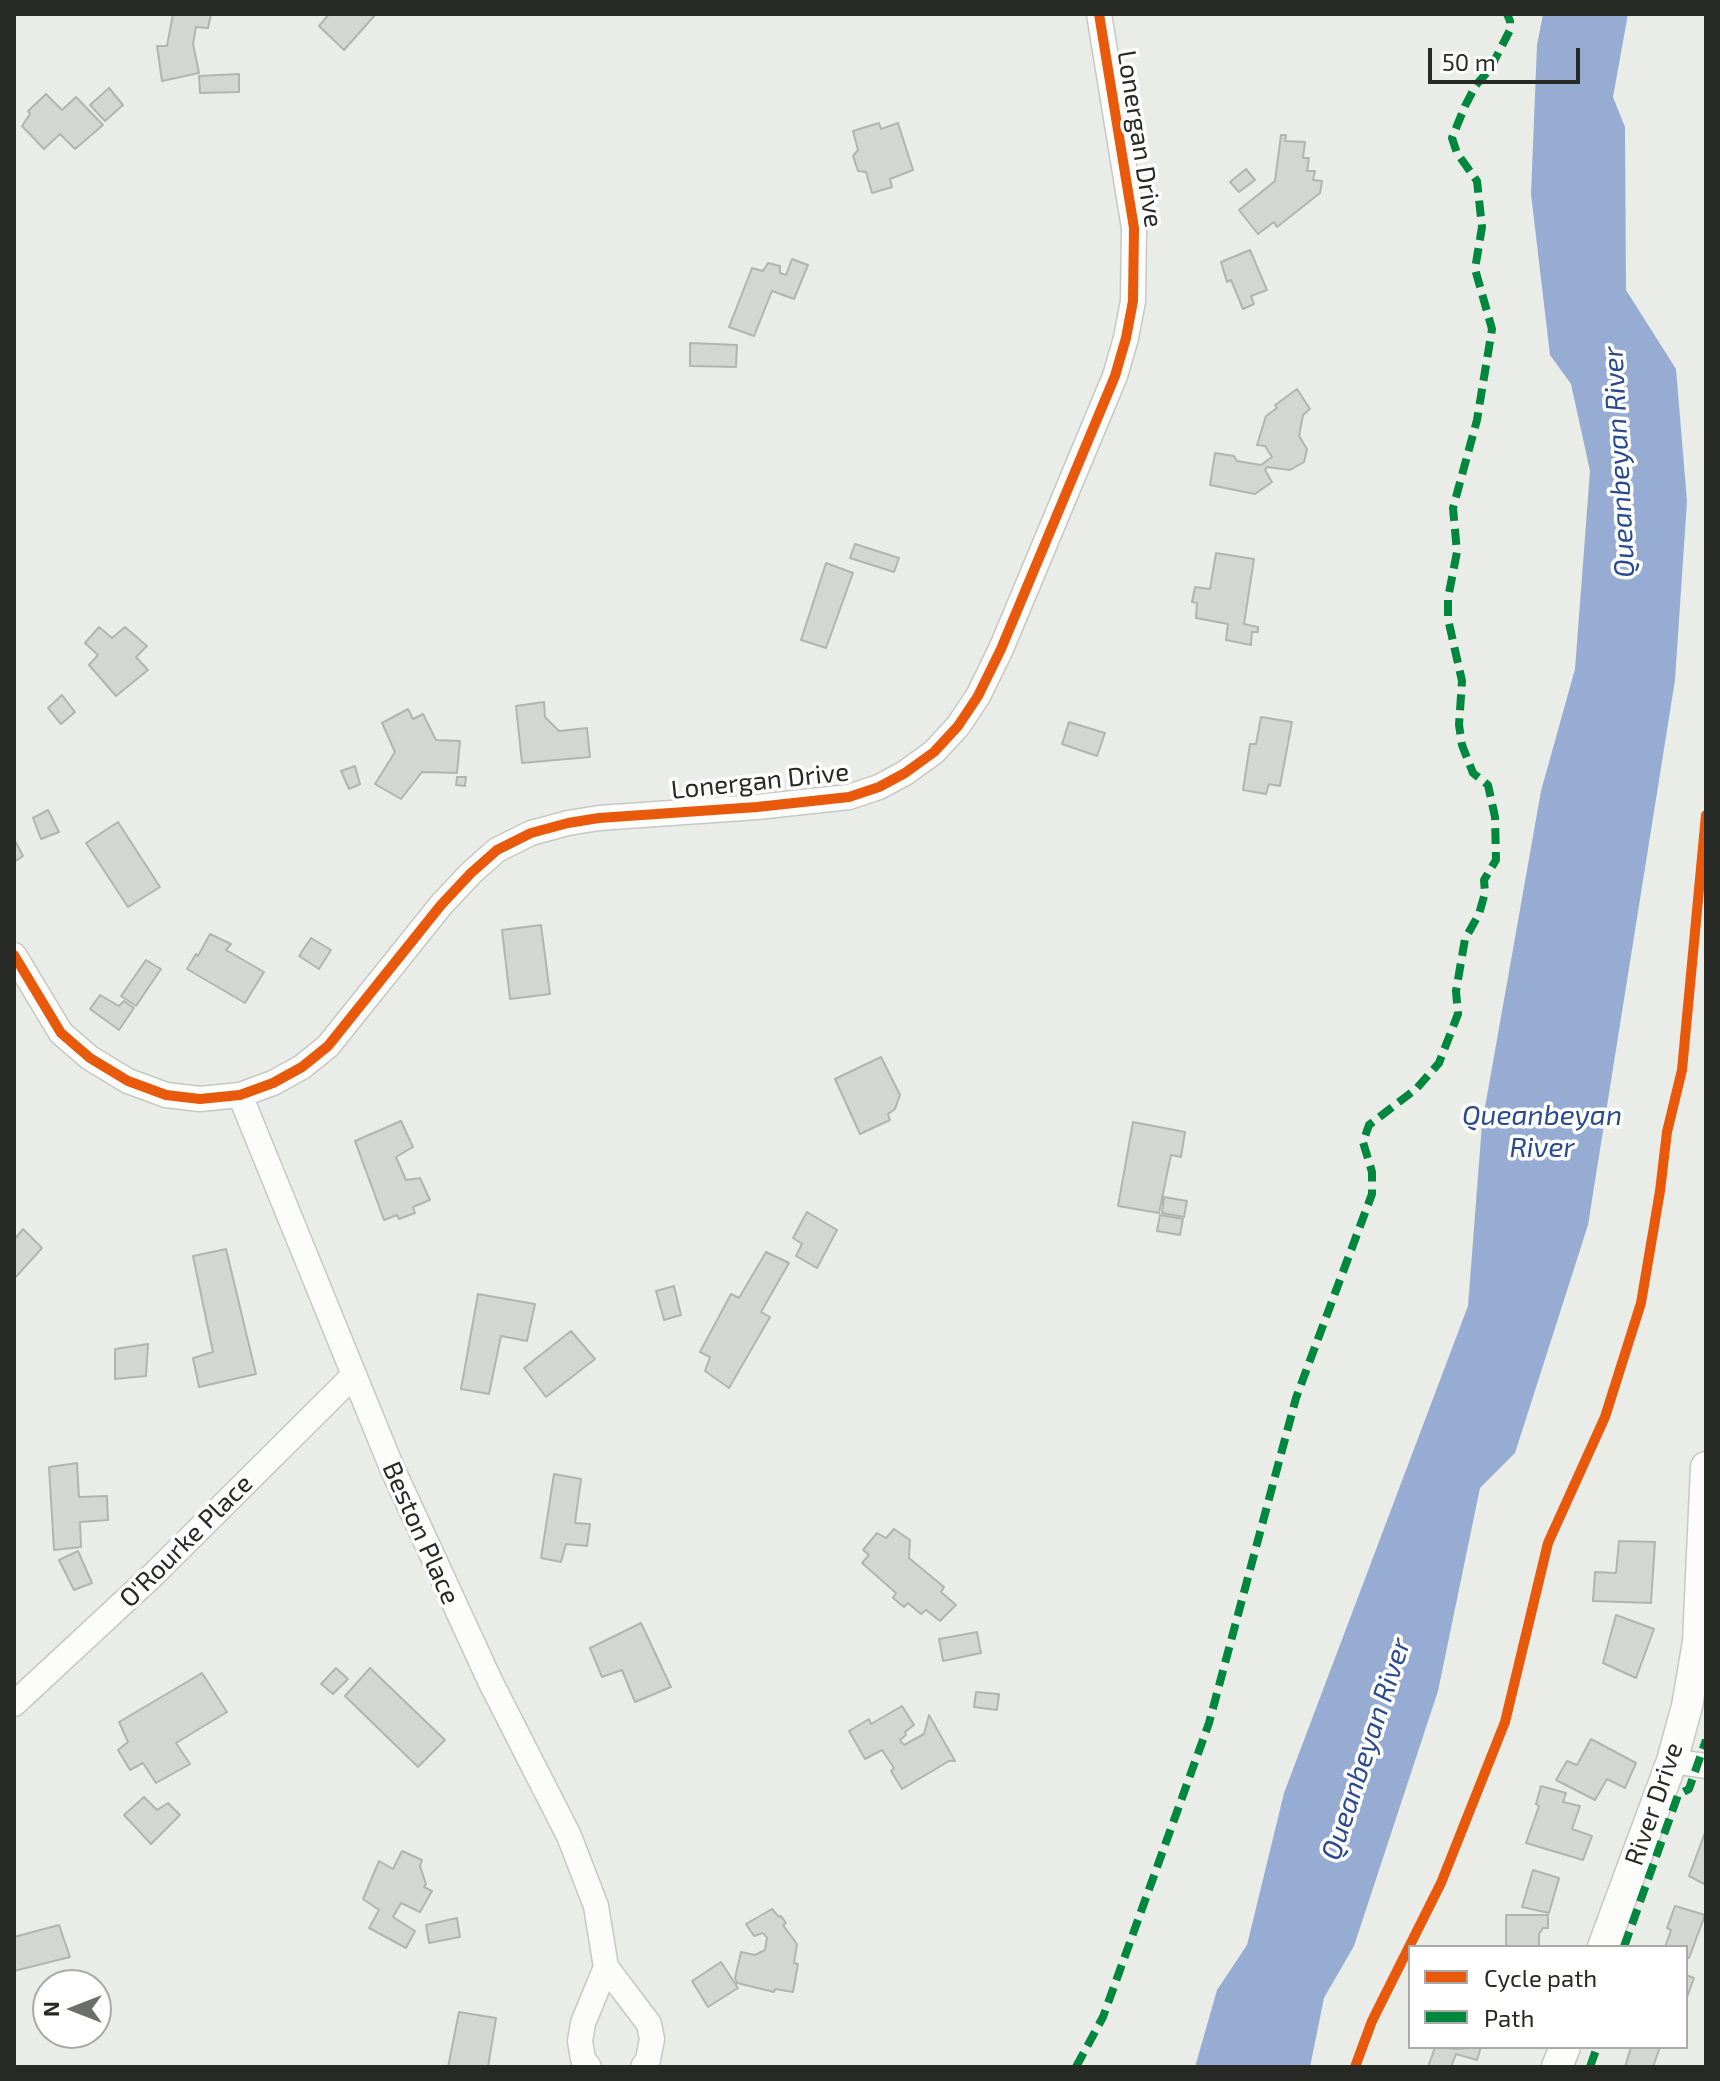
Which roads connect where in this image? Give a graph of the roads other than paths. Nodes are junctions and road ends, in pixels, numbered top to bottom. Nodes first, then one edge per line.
1 (1099, 14) edge
2 (14, 955) edge
3 (240, 1095) junction
4 (354, 1375) junction
5 (1706, 1467) edge
6 (1706, 1481) edge
7 (14, 1704) edge
8 (1672, 1761) junction
9 (1706, 1766) edge
10 (1604, 1945) edge
11 (606, 1967) junction
12 (589, 2067) edge
13 (643, 2067) edge

1 - 3 street, Lonergan Drive
2 - 3 street, Lonergan Drive
3 - 4 street, Beston Place
4 - 7 street, O'Rourke Place
4 - 11 street, Beston Place
5 - 6 street, River Drive
6 - 8 street, River Drive
8 - 9 street
8 - 10 street, River Drive
11 - 12 street
11 - 13 street, Beston Place

